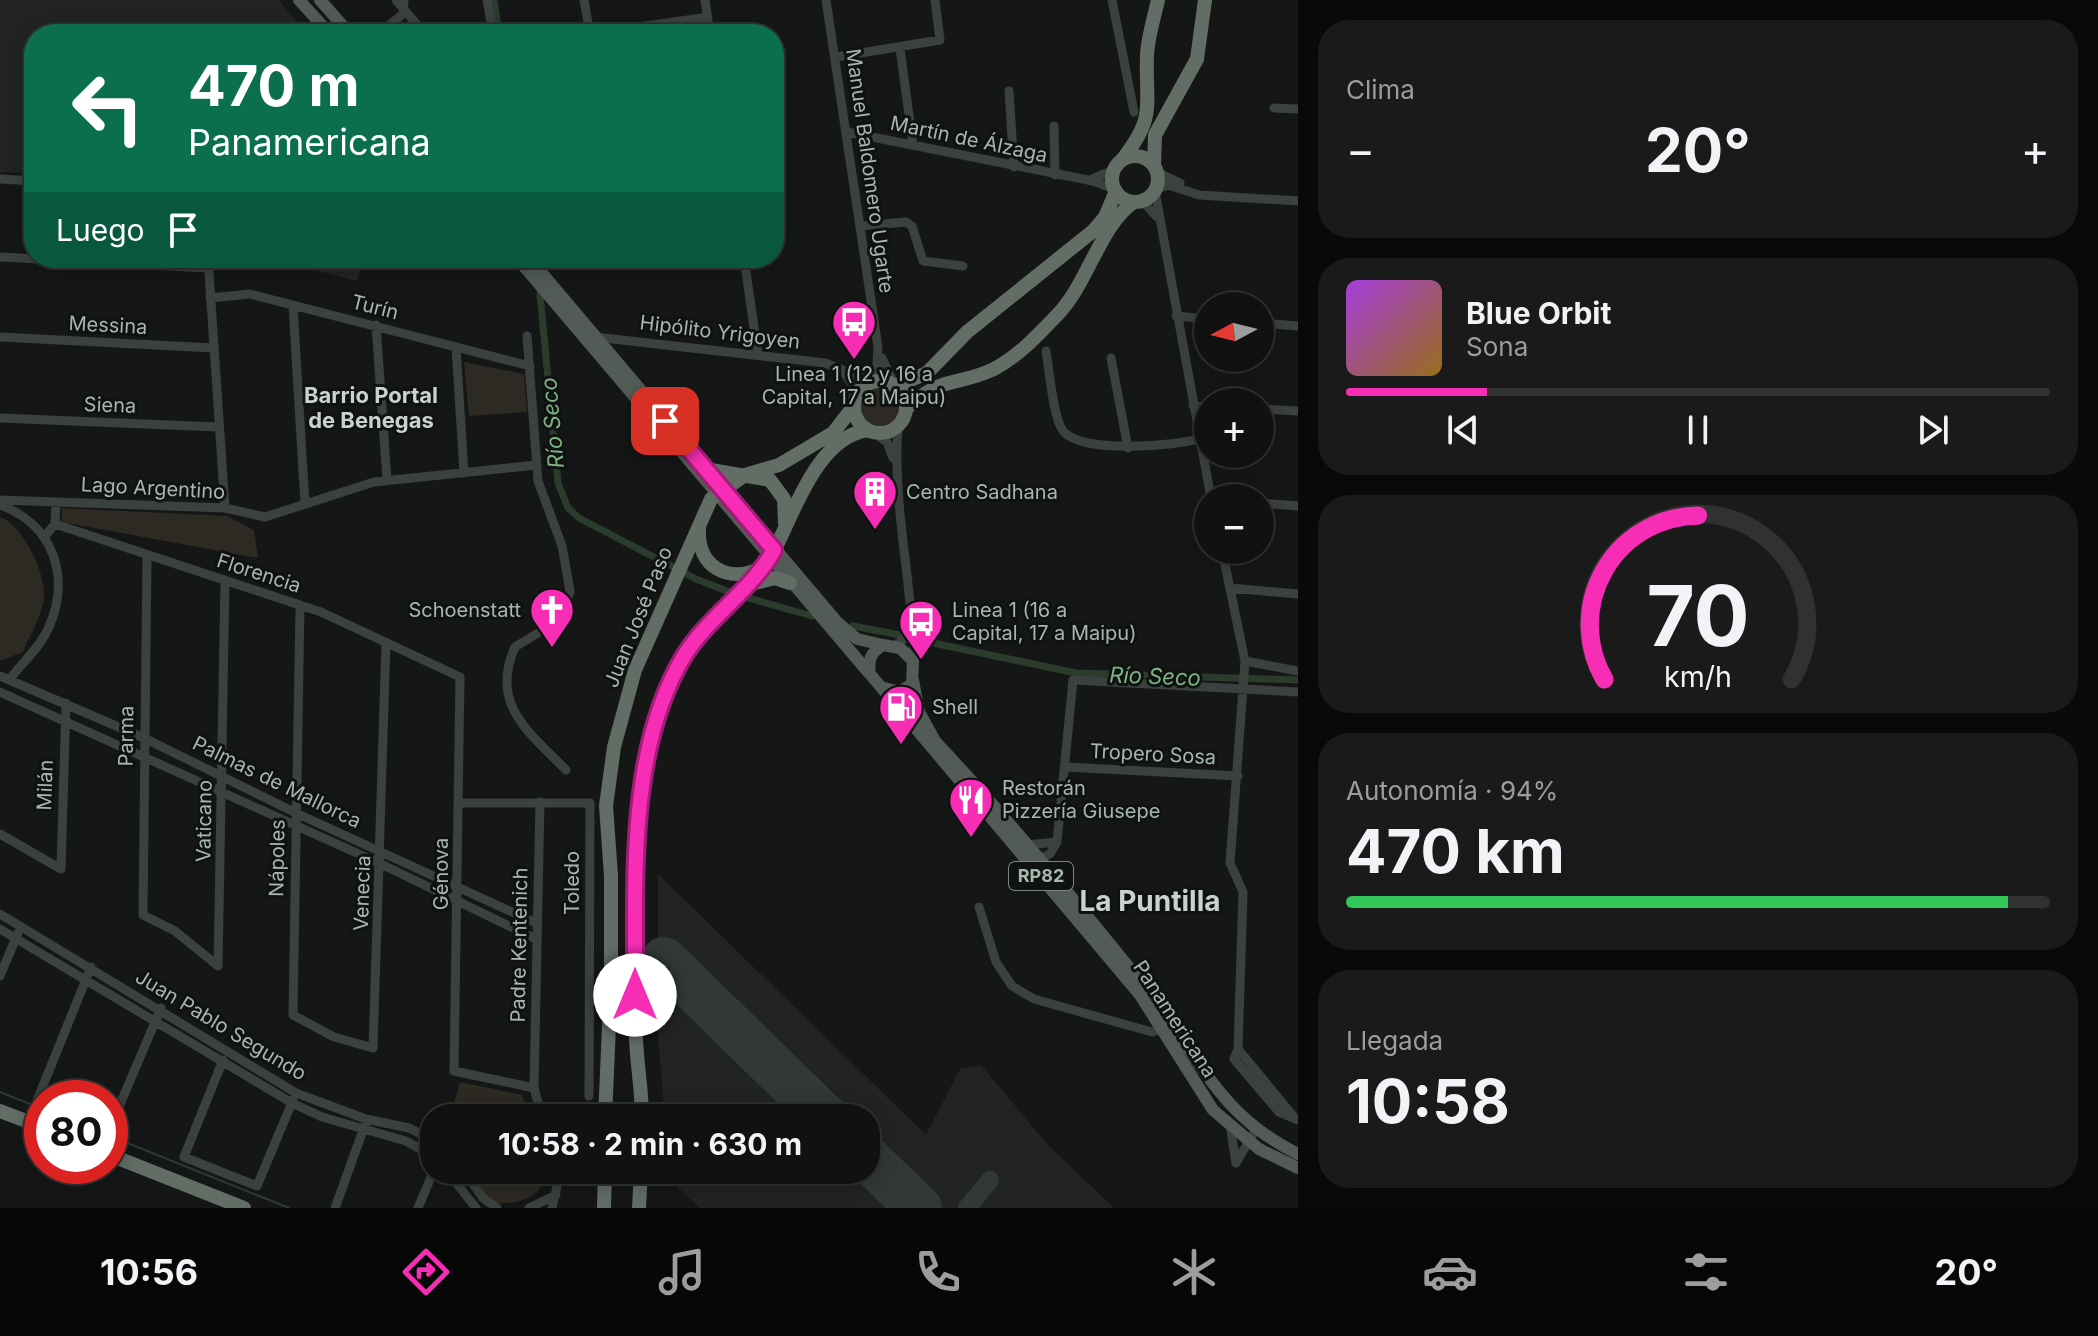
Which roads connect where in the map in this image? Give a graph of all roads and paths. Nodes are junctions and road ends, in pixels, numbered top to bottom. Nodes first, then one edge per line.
1 (299, 0) edge
2 (320, 0) edge
3 (396, 0) edge
4 (486, 0) edge
5 (584, 0) edge
6 (705, 0) edge
7 (826, 0) edge
8 (935, 0) edge
9 (1112, 0) edge
10 (1158, 0) edge
11 (1205, 0) edge
12 (404, 5) edge
13 (708, 17) junction
14 (321, 24) edge
15 (341, 24) edge
16 (387, 24) edge
17 (418, 24) edge
18 (490, 24) edge
19 (589, 24) edge
20 (660, 24) edge
21 (709, 24) edge
22 (900, 48) junction
23 (836, 57) junction
24 (1009, 91) dead end
25 (1274, 108) dead end
26 (1298, 109) edge
27 (1134, 112) dead end
28 (1054, 126) dead end
29 (847, 132) junction
30 (913, 145) junction
31 (1118, 165) junction
32 (1014, 167) junction
33 (1156, 169) junction
34 (1055, 175) junction
35 (0, 179) edge
36 (24, 180) edge
37 (1085, 180) junction
38 (1115, 190) junction
39 (1152, 196) junction
40 (1226, 196) junction
41 (1298, 201) edge
42 (860, 226) junction
43 (1161, 228) junction
44 (0, 257) edge
45 (24, 258) edge
46 (963, 266) dead end
47 (208, 268) edge
48 (530, 268) edge
49 (745, 268) edge
50 (541, 283) junction
51 (210, 298) junction
52 (293, 306) junction
53 (1176, 316) junction
54 (1194, 318) edge
55 (1274, 324) edge
56 (376, 325) junction
57 (1298, 326) edge
58 (527, 336) dead end
59 (0, 337) edge
60 (595, 337) junction
61 (456, 347) junction
62 (878, 347) junction
63 (214, 348) junction
64 (1046, 351) dead end
65 (758, 355) junction
66 (1111, 358) dead end
67 (530, 366) junction
68 (840, 367) junction
69 (874, 381) junction
70 (895, 385) junction
71 (855, 402) junction
72 (1193, 406) joint
73 (906, 409) junction
74 (1274, 410) edge
75 (1298, 411) edge
76 (1194, 412) edge
77 (0, 418) edge
78 (218, 427) junction
79 (898, 427) junction
80 (871, 432) junction
81 (1194, 440) edge
82 (1128, 448) junction
83 (536, 465) junction
84 (705, 469) junction
85 (464, 473) junction
86 (896, 473) junction
87 (745, 475) junction
88 (387, 480) junction
89 (719, 492) junction
90 (0, 502) edge
91 (56, 502) junction
92 (305, 504) junction
93 (1274, 504) edge
94 (1298, 506) edge
95 (225, 508) junction
96 (699, 522) junction
97 (55, 524) junction
98 (785, 528) junction
99 (45, 536) junction
100 (147, 557) junction
101 (768, 558) junction
102 (1225, 564) edge
103 (225, 580) junction
104 (790, 583) junction
105 (750, 584) junction
106 (1230, 588) junction
107 (1298, 594) edge
108 (300, 605) junction
109 (912, 612) junction
110 (386, 642) junction
111 (888, 646) junction
112 (1245, 661) junction
113 (1298, 671) edge
114 (914, 673) junction
115 (870, 674) junction
116 (5, 677) edge
117 (460, 677) joint
118 (881, 687) junction
119 (1245, 688) junction
120 (0, 692) edge
121 (1298, 692) edge
122 (66, 703) junction
123 (65, 722) junction
124 (144, 738) junction
125 (143, 757) junction
126 (1066, 767) junction
127 (566, 770) dead end
128 (223, 775) junction
129 (1238, 776) junction
130 (223, 793) junction
131 (540, 802) junction
132 (459, 803) junction
133 (296, 813) junction
134 (296, 828) junction
135 (0, 834) edge
136 (1057, 842) junction
137 (382, 852) junction
138 (1035, 854) junction
139 (381, 864) junction
140 (459, 888) junction
141 (459, 903) junction
142 (979, 907) dead end
143 (0, 914) edge
144 (536, 923) junction
145 (22, 927) junction
146 (0, 929) edge
147 (15, 938) junction
148 (536, 939) junction
149 (218, 966) joint
150 (91, 967) junction
151 (0, 976) edge
152 (84, 980) junction
153 (161, 1008) junction
154 (154, 1022) junction
155 (1162, 1029) junction
156 (373, 1048) joint
157 (228, 1052) junction
158 (222, 1063) junction
159 (47, 1080) edge
160 (128, 1085) edge
161 (534, 1088) junction
162 (296, 1093) junction
163 (589, 1096) dead end
164 (292, 1103) junction
165 (538, 1104) edge
166 (606, 1104) edge
167 (641, 1104) edge
168 (0, 1111) edge
169 (366, 1119) junction
170 (24, 1120) edge
171 (1297, 1120) edge
172 (0, 1121) edge
173 (1230, 1125) junction
174 (1256, 1129) junction
175 (24, 1130) edge
176 (363, 1130) junction
177 (420, 1134) edge
178 (1250, 1143) junction
179 (420, 1149) edge
180 (1298, 1154) edge
181 (128, 1162) edge
182 (1298, 1168) edge
183 (128, 1171) edge
184 (428, 1184) edge
185 (457, 1184) edge
186 (473, 1184) edge
187 (558, 1184) edge
188 (605, 1184) edge
189 (640, 1184) edge
190 (556, 1195) junction
191 (219, 1208) edge
192 (244, 1208) edge
193 (335, 1208) edge
194 (418, 1208) edge
195 (476, 1208) edge
196 (497, 1208) edge
197 (529, 1208) edge
198 (552, 1208) edge
199 (604, 1208) edge
200 (639, 1208) edge

1 - 14 main road
2 - 15 main road
3 - 12 street
4 - 18 street
5 - 19 street
6 - 13 street
7 - 23 street, Manuel Baldomero Ugarte
8 - 22 street
9 - 27 street
10 - 31 highway
11 - 33 highway
12 - 16 street
12 - 17 street
13 - 20 street
13 - 21 street
22 - 23 street
22 - 30 street
23 - 29 street, Manuel Baldomero Ugarte
24 - 32 street
25 - 26 street
28 - 34 street
29 - 30 street, Martín de Álzaga
29 - 42 street, Manuel Baldomero Ugarte
30 - 32 street, Martín de Álzaga
31 - 33 highway
31 - 37 street, Martín de Álzaga
31 - 38 highway
32 - 34 street, Martín de Álzaga
33 - 39 highway
33 - 40 street
34 - 37 street, Martín de Álzaga
35 - 36 street
37 - 38 street, Martín de Álzaga
38 - 39 highway
38 - 70 highway
39 - 40 street
39 - 43 street
39 - 43 street
39 - 73 highway
40 - 41 street
42 - 46 street
42 - 62 street, Manuel Baldomero Ugarte
43 - 53 street
44 - 45 street
47 - 51 street
48 - 50 main road
49 - 65 street
50 - 60 main road, Panamericana / RP82
50 - 89 main road, Panamericana / RP82
51 - 52 street, Turín
51 - 63 street
52 - 56 street, Turín
52 - 92 street
53 - 54 street
53 - 72 street
55 - 57 street
56 - 61 street, Turín
56 - 88 street
58 - 67 street
59 - 63 street, Messina
60 - 65 street, Hipólito Yrigoyen
60 - 84 main road, Panamericana / RP82
61 - 67 street, Turín
61 - 85 street
62 - 69 street, Manuel Baldomero Ugarte
62 - 70 street, Manuel Baldomero Ugarte
63 - 78 street
64 - 82 street
65 - 68 street, Hipólito Yrigoyen
66 - 82 street
67 - 83 street
68 - 69 street, Hipólito Yrigoyen
68 - 71 street
69 - 70 highway
69 - 71 highway
70 - 73 highway
71 - 80 highway
71 - 87 highway, Juan José Paso
72 - 76 street
73 - 79 highway
74 - 75 street
77 - 78 street, Siena
78 - 95 street
79 - 80 highway
79 - 86 street
80 - 86 street
80 - 98 highway
81 - 82 street
83 - 85 street, Lago Argentino
83 - 127 street
84 - 87 highway
84 - 89 main road, Panamericana / RP82
85 - 88 street, Lago Argentino
86 - 109 street
87 - 89 highway, Juan José Paso
87 - 98 highway
88 - 92 street, Lago Argentino
89 - 96 highway, Juan José Paso
89 - 101 main road, Panamericana / RP82
90 - 91 street, Lago Argentino
90 - 99 street
91 - 95 street, Lago Argentino
91 - 97 street
92 - 95 street, Lago Argentino
93 - 94 street
96 - 101 highway
96 - 166 highway, Juan José Paso
97 - 99 street
97 - 100 street, Florencia
98 - 101 highway
99 - 116 street
100 - 103 street, Florencia
100 - 124 street, Parma
101 - 104 main road, Panamericana / RP82
101 - 105 highway
101 - 111 main road, Panamericana / RP82
102 - 106 street
103 - 108 street, Florencia
103 - 128 street, Vaticano
104 - 105 highway
104 - 115 main road, Panamericana / RP82
105 - 167 highway
106 - 107 street
106 - 112 street
108 - 110 street, Florencia
108 - 133 street, Nápoles
109 - 111 street
109 - 114 street
110 - 117 street, Florencia
110 - 137 street, Venecia
111 - 114 main road, Panamericana / RP82
111 - 115 main road
112 - 113 street
112 - 119 street
114 - 118 main road
114 - 138 main road, Panamericana / RP82
115 - 118 main road, Panamericana / RP82
116 - 122 street, Palmas de Mallorca
117 - 132 street, Génova
118 - 138 main road, Panamericana / RP82
119 - 121 street
119 - 126 street
119 - 129 street
120 - 123 street, Palmas de Mallorca
122 - 123 street, Milán
122 - 124 street, Palmas de Mallorca
123 - 125 street, Palmas de Mallorca
123 - 135 street, Milán
124 - 125 street, Parma
124 - 128 street, Palmas de Mallorca
125 - 130 street, Palmas de Mallorca
125 - 149 street, Parma
126 - 129 street, Tropero Sosa
126 - 136 street
128 - 130 street, Vaticano
128 - 133 street, Palmas de Mallorca
129 - 171 street
130 - 134 street, Palmas de Mallorca
130 - 149 street, Vaticano
131 - 132 street, Toledo
131 - 144 street, Padre Kentenich
131 - 163 street, Toledo
132 - 140 street, Génova
133 - 134 street, Nápoles
133 - 137 street, Palmas de Mallorca
134 - 139 street, Palmas de Mallorca
134 - 156 street, Nápoles
136 - 138 street
136 - 138 street
137 - 139 street, Venecia
137 - 140 street, Palmas de Mallorca
138 - 155 main road, Panamericana / RP82
138 - 174 main road, Panamericana / RP82
139 - 141 street, Palmas de Mallorca
139 - 156 street, Venecia
140 - 141 street, Génova
140 - 144 street, Palmas de Mallorca
141 - 148 street, Palmas de Mallorca
141 - 161 street, Génova
142 - 155 street
143 - 145 street, Juan Pablo Segundo
144 - 148 street, Padre Kentenich
145 - 147 street
145 - 150 street, Juan Pablo Segundo
146 - 147 street, Juan Pablo Segundo
147 - 151 street
147 - 152 street, Juan Pablo Segundo
148 - 161 street, Padre Kentenich
150 - 152 street
150 - 153 street, Juan Pablo Segundo
152 - 154 street, Juan Pablo Segundo
152 - 159 street
153 - 154 street
153 - 157 street, Juan Pablo Segundo
154 - 158 street, Juan Pablo Segundo
154 - 160 street
155 - 173 main road, Panamericana / RP82
157 - 158 street
157 - 162 street, Juan Pablo Segundo
158 - 164 street, Juan Pablo Segundo
158 - 164 street
161 - 165 street
162 - 164 street
162 - 169 street, Juan Pablo Segundo
164 - 176 street, Juan Pablo Segundo
168 - 170 highway
169 - 176 street
169 - 177 street, Juan Pablo Segundo
172 - 175 highway
173 - 178 main road, Panamericana / RP82
173 - 178 street
174 - 178 street
174 - 180 main road, Panamericana / RP82
176 - 179 street, Juan Pablo Segundo
176 - 193 street
178 - 182 main road, Panamericana / RP82
181 - 192 highway
183 - 191 highway
184 - 194 street
185 - 195 street
186 - 196 street
187 - 190 street
188 - 199 highway
189 - 200 highway
190 - 197 street
190 - 198 street

